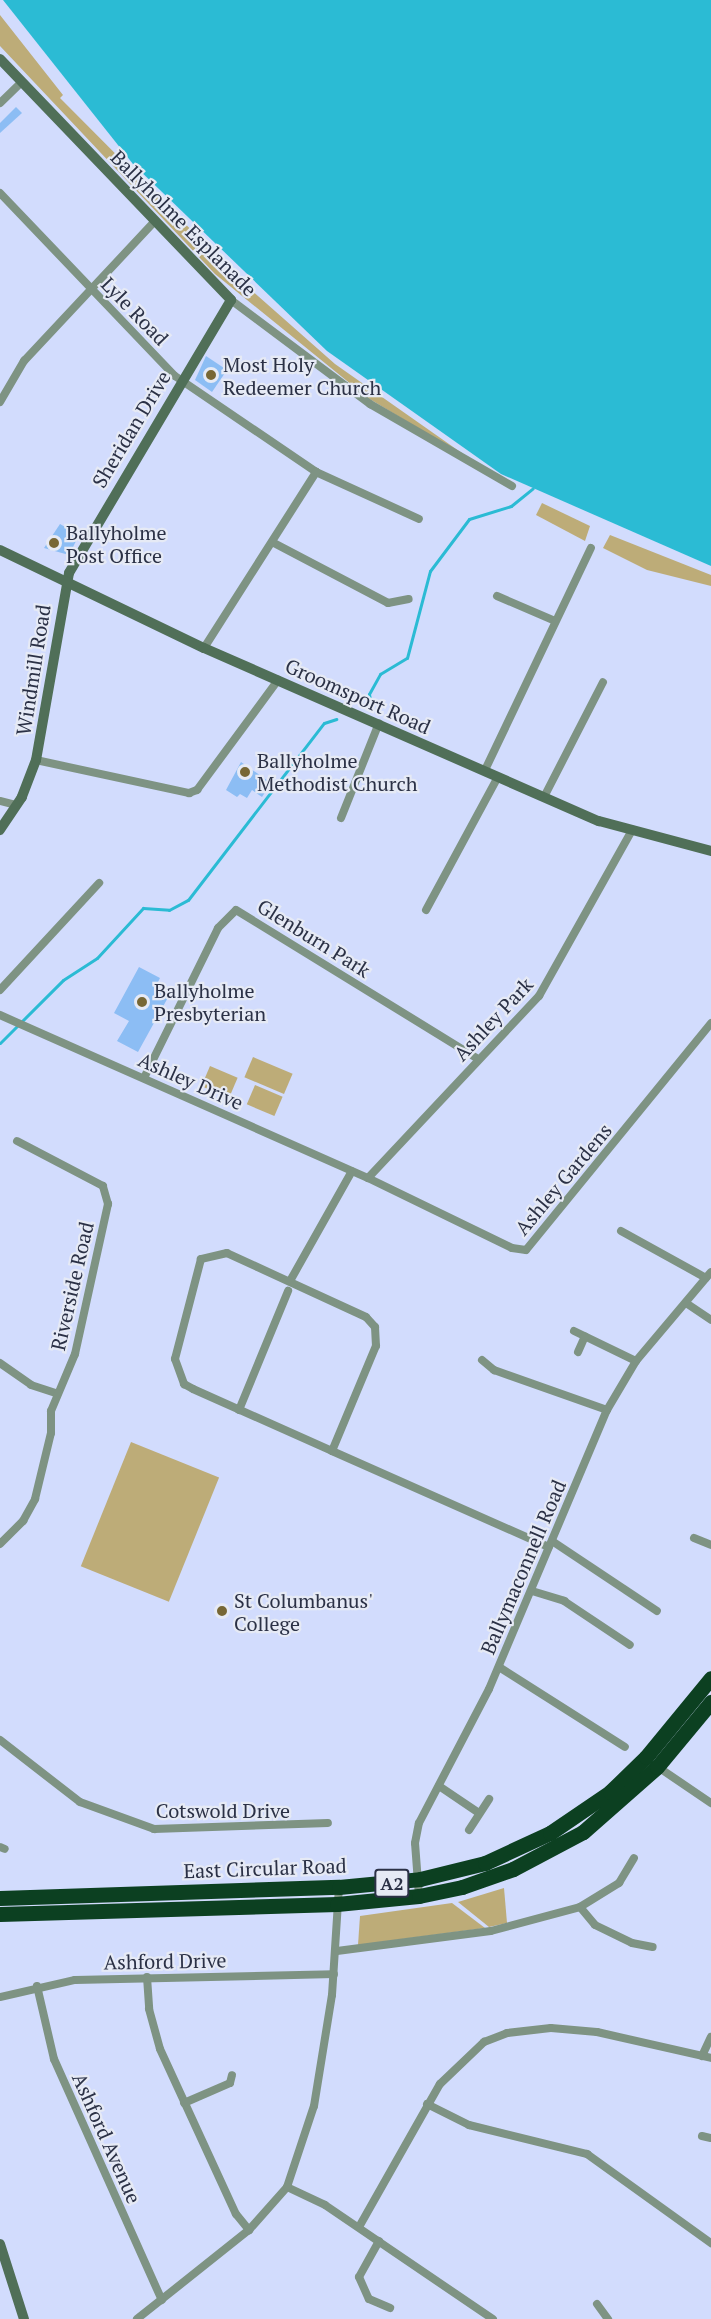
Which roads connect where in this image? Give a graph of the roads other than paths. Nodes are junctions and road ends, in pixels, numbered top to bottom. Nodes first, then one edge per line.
1 (0, 59) edge
2 (22, 82) junction
3 (0, 103) edge
4 (0, 193) edge
5 (155, 221) junction
6 (91, 290) junction
7 (231, 300) junction
8 (181, 379) junction
9 (1, 398) edge
10 (316, 472) junction
11 (512, 486) dead end
12 (419, 519) dead end
13 (272, 542) junction
14 (591, 548) dead end
15 (0, 550) edge
16 (67, 579) junction
17 (497, 596) dead end
18 (409, 599) dead end
19 (555, 621) junction
20 (204, 648) junction
21 (278, 680) junction
22 (603, 682) dead end
23 (379, 723) junction
24 (36, 760) junction
25 (485, 770) junction
26 (498, 777) junction
27 (544, 797) junction
28 (0, 801) edge
29 (16, 805) junction
30 (340, 818) dead end
31 (0, 830) edge
32 (631, 832) junction
33 (711, 850) edge
34 (99, 883) dead end
35 (426, 910) dead end
36 (0, 990) edge
37 (0, 1016) edge
38 (711, 1023) edge
39 (478, 1059) junction
40 (144, 1078) junction
41 (17, 1141) dead end
42 (352, 1171) junction
43 (368, 1178) junction
44 (621, 1231) dead end
45 (709, 1275) edge
46 (290, 1281) junction
47 (288, 1291) dead end
48 (686, 1303) junction
49 (711, 1320) edge
50 (574, 1331) dead end
51 (585, 1336) junction
52 (578, 1352) dead end
53 (482, 1360) dead end
54 (636, 1361) junction
55 (0, 1363) edge
56 (55, 1393) junction
57 (239, 1410) junction
58 (607, 1410) junction
59 (332, 1451) junction
60 (694, 1538) dead end
61 (0, 1544) edge
62 (551, 1544) junction
63 (711, 1545) edge
64 (532, 1591) junction
65 (657, 1611) dead end
66 (630, 1645) dead end
67 (498, 1667) junction
68 (711, 1678) edge
69 (711, 1702) edge
70 (0, 1740) edge
71 (624, 1747) dead end
72 (652, 1762) junction
73 (439, 1786) junction
74 (489, 1799) dead end
75 (711, 1803) edge
76 (479, 1813) junction
77 (328, 1823) dead end
78 (469, 1830) dead end
79 (634, 1858) dead end
80 (420, 1880) junction
81 (339, 1887) junction
82 (419, 1896) junction
83 (0, 1898) edge
84 (337, 1904) junction
85 (580, 1907) junction
86 (0, 1914) edge
87 (653, 1947) dead end
88 (337, 1951) junction
89 (334, 1974) junction
90 (147, 1977) junction
91 (37, 1986) junction
92 (0, 1997) edge
93 (711, 2037) edge
94 (707, 2057) edge
95 (232, 2075) dead end
96 (184, 2103) junction
97 (427, 2104) junction
98 (287, 2187) junction
99 (359, 2227) junction
100 (249, 2230) junction
101 (379, 2241) junction
102 (711, 2243) edge
103 (0, 2244) edge
104 (162, 2300) junction
105 (597, 2304) dead end
106 (390, 2308) dead end
107 (603, 2317) edge
108 (24, 2319) edge
109 (137, 2319) edge
110 (493, 2319) edge

1 - 2 main road, Ballyholme Esplanade
2 - 3 street
2 - 5 main road, Ballyholme Esplanade
4 - 6 street, Lyle Road
5 - 6 street
5 - 7 main road, Ballyholme Esplanade
6 - 8 street, Lyle Road
6 - 9 street
7 - 8 main road, Sheridan Drive
7 - 11 street, Ballyholme Esplanade
8 - 10 street, Lyle Road
8 - 16 main road, Sheridan Drive
10 - 12 street, Lyle Road
10 - 13 street
13 - 18 street
13 - 20 street
14 - 19 street
15 - 16 main road, Groomsport Road
16 - 20 main road, Groomsport Road
16 - 24 main road, Windmill Road
17 - 19 street
19 - 25 street
20 - 21 main road, Groomsport Road
21 - 23 main road, Groomsport Road
21 - 24 street
22 - 27 street
23 - 25 main road, Groomsport Road
23 - 30 street
24 - 29 main road, Windmill Road
25 - 26 main road, Groomsport Road
26 - 27 main road, Groomsport Road
26 - 35 street
27 - 32 main road, Groomsport Road
28 - 29 street
29 - 31 main road, Windmill Road
32 - 33 main road, Groomsport Road
32 - 39 street, Ashley Park
34 - 36 street
37 - 40 street, Ashley Drive
38 - 43 street, Ashley Gardens
39 - 40 street, Glenburn Park
39 - 43 street, Ashley Park
40 - 42 street, Ashley Drive
41 - 56 street, Riverside Road
42 - 43 street, Ashley Drive
42 - 46 street
44 - 45 street
45 - 48 street, Ballymaconnell Road
46 - 57 street
46 - 59 street
47 - 57 street
48 - 49 street
48 - 54 street, Ballymaconnell Road
50 - 51 street
51 - 52 street
51 - 54 street
53 - 58 street
54 - 58 street, Ballymaconnell Road
55 - 56 street
56 - 61 street, Riverside Road
57 - 59 street
58 - 62 street, Ballymaconnell Road
59 - 62 street
60 - 63 street
62 - 64 street, Ballymaconnell Road
62 - 65 street
64 - 66 street
64 - 67 street, Ballymaconnell Road
67 - 71 street
67 - 73 street, Ballymaconnell Road
68 - 72 highway, East Circular Road / A2
69 - 72 highway, East Circular Road / A2
70 - 77 street, Cotswold Drive
72 - 75 street
72 - 80 highway, East Circular Road / A2
72 - 82 highway, East Circular Road / A2
73 - 76 street
73 - 80 street, Ballymaconnell Road
74 - 76 street
76 - 78 street
79 - 85 street
80 - 81 highway, East Circular Road / A2
80 - 82 street, Ballymaconnell Road
81 - 83 highway, East Circular Road / A2
81 - 84 street
82 - 84 highway, East Circular Road / A2
84 - 86 highway, East Circular Road / A2
84 - 88 street
85 - 87 street
85 - 88 street
88 - 89 street
89 - 90 street, Ashford Drive
89 - 98 street
90 - 91 street, Ashford Drive
90 - 96 street
91 - 92 street, Ashford Drive
91 - 104 street, Ashford Avenue
93 - 94 street
94 - 97 street
95 - 96 street
96 - 100 street
97 - 99 street
97 - 102 street
98 - 99 street
98 - 100 street
99 - 101 street
100 - 104 street
101 - 106 street
101 - 110 street
103 - 108 main road
104 - 109 street
105 - 107 street

